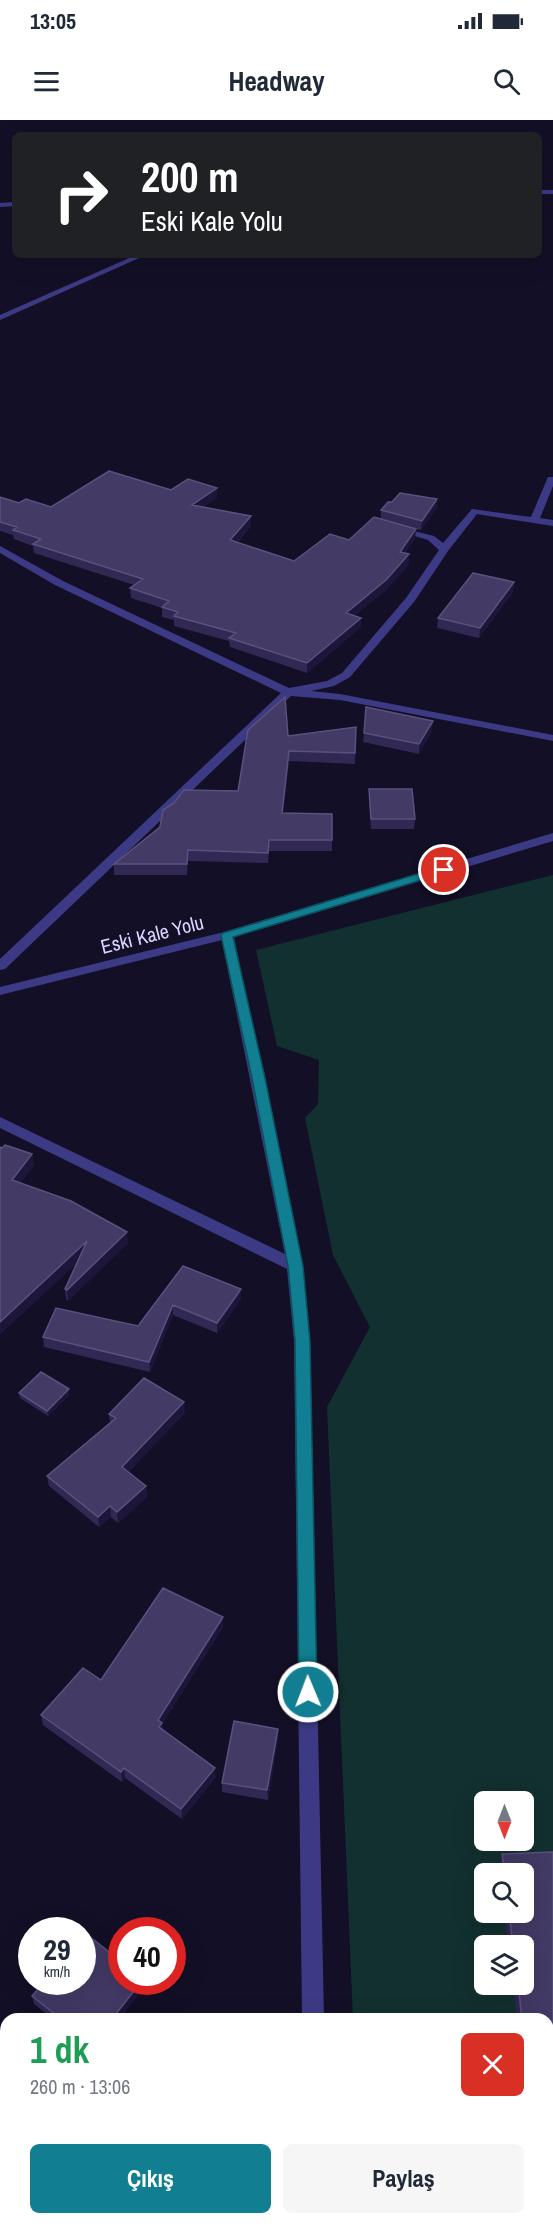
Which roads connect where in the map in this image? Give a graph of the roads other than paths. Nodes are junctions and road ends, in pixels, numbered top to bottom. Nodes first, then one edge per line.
1 (135, 258) edge
2 (0, 318) edge
3 (551, 479) dead end
4 (534, 520) junction
5 (553, 523) edge
6 (388, 526) edge
7 (0, 549) edge
8 (444, 549) junction
9 (288, 692) junction
10 (553, 738) edge
11 (553, 837) edge
12 (227, 935) junction
13 (0, 966) edge
14 (0, 991) edge
15 (0, 1122) edge
16 (295, 1266) junction
17 (314, 2013) edge

1 - 2 street
3 - 4 street
4 - 5 street
4 - 8 street
6 - 8 street
7 - 9 street
8 - 9 street
9 - 10 street
9 - 13 street
11 - 12 street, Eski Kale Yolu
12 - 14 street, Eski Kale Yolu
12 - 16 street
15 - 16 street
16 - 17 street

